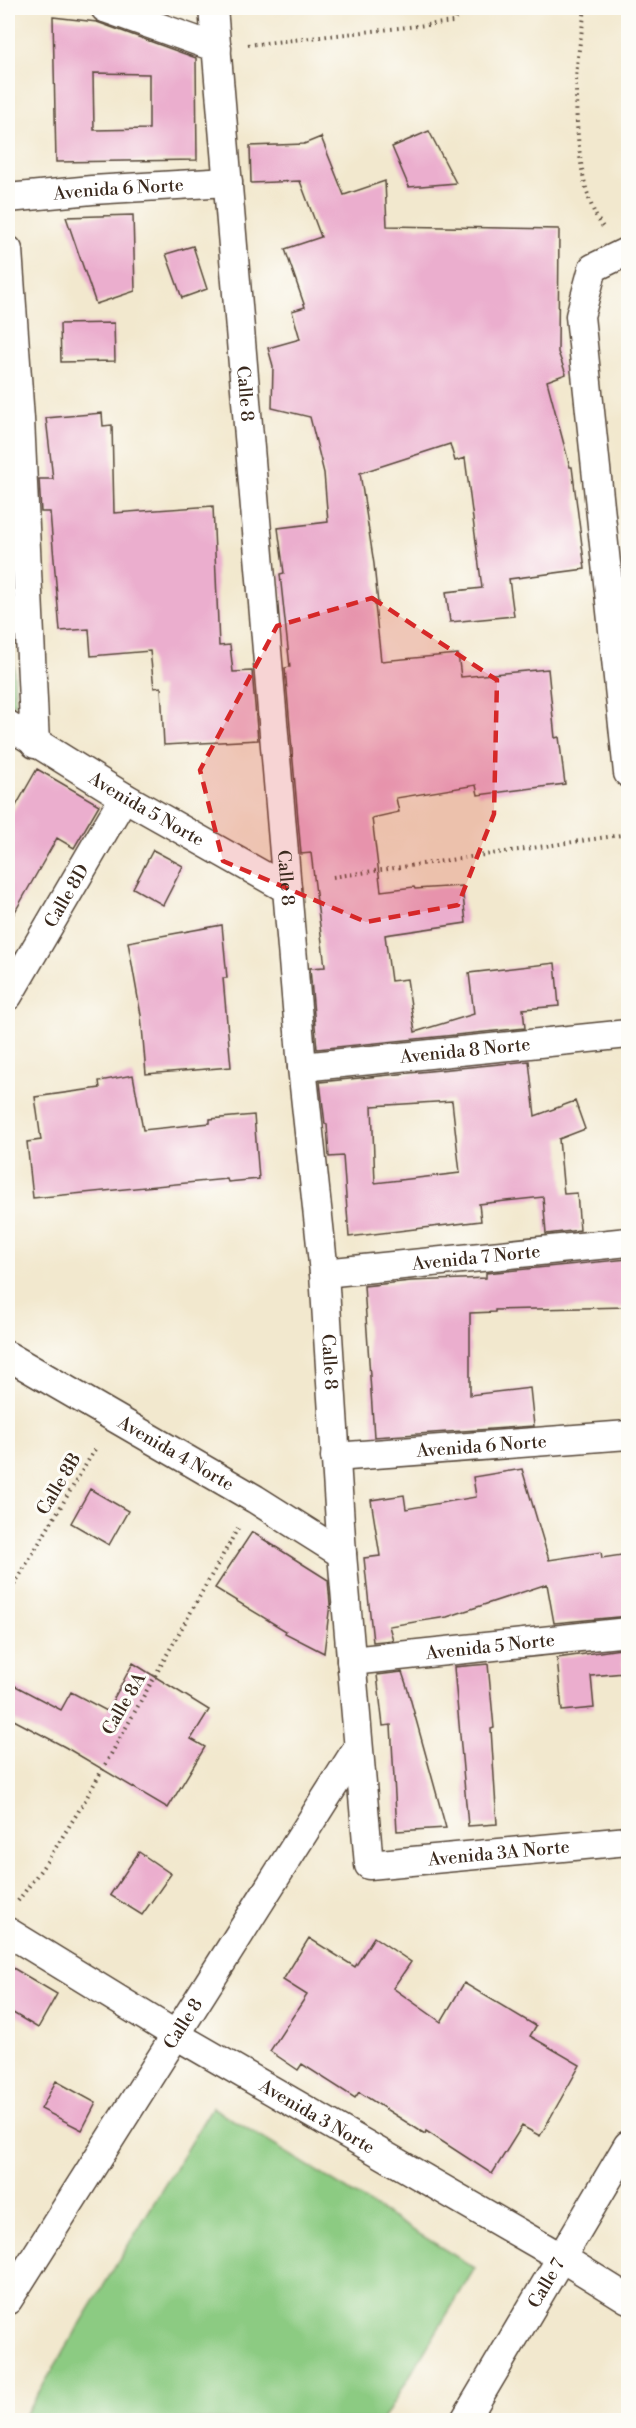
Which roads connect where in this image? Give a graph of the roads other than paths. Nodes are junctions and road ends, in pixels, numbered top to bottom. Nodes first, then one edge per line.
1 (105, 8) edge
2 (213, 8) edge
3 (218, 48) junction
4 (228, 182) junction
5 (8, 198) edge
6 (8, 250) edge
7 (626, 252) edge
8 (14, 420) edge
9 (8, 725) edge
10 (35, 744) junction
11 (628, 773) edge
12 (124, 797) junction
13 (287, 889) junction
14 (8, 996) edge
15 (628, 1034) edge
16 (302, 1067) junction
17 (628, 1242) edge
18 (324, 1273) junction
19 (8, 1356) edge
20 (628, 1435) edge
21 (335, 1457) junction
22 (342, 1554) junction
23 (628, 1632) edge
24 (351, 1661) junction
25 (358, 1747) junction
26 (628, 1841) edge
27 (369, 1865) joint
28 (11, 1919) edge
29 (176, 2035) junction
30 (628, 2145) edge
31 (562, 2258) junction
32 (628, 2299) edge
33 (8, 2301) edge
34 (465, 2421) edge

1 - 3 street
2 - 3 street, Calle 8
3 - 4 street, Calle 8
4 - 5 street, Avenida 6 Norte
4 - 13 street, Calle 8
6 - 8 street
7 - 11 street
8 - 10 street
9 - 10 street, Avenida 5 Norte
10 - 12 street, Avenida 5 Norte
12 - 13 street, Avenida 5 Norte
12 - 14 street, Calle 8D
13 - 16 street, Calle 8
15 - 16 street, Avenida 8 Norte
16 - 18 street, Calle 8
17 - 18 street, Avenida 7 Norte
18 - 21 street, Calle 8
19 - 22 street, Avenida 4 Norte
20 - 21 street, Avenida 6 Norte
21 - 22 street, Calle 8
22 - 24 street, Calle 8
23 - 24 street, Avenida 5 Norte
24 - 25 street, Calle 8
25 - 27 street, Calle 8
25 - 29 street, Calle 8
26 - 27 street, Avenida 3A Norte
28 - 29 street, Avenida 3 Norte
29 - 31 street, Avenida 3 Norte
29 - 33 street, Calle 8
30 - 31 street, Calle 7
31 - 32 street, Avenida 3 Norte
31 - 34 street, Calle 7

